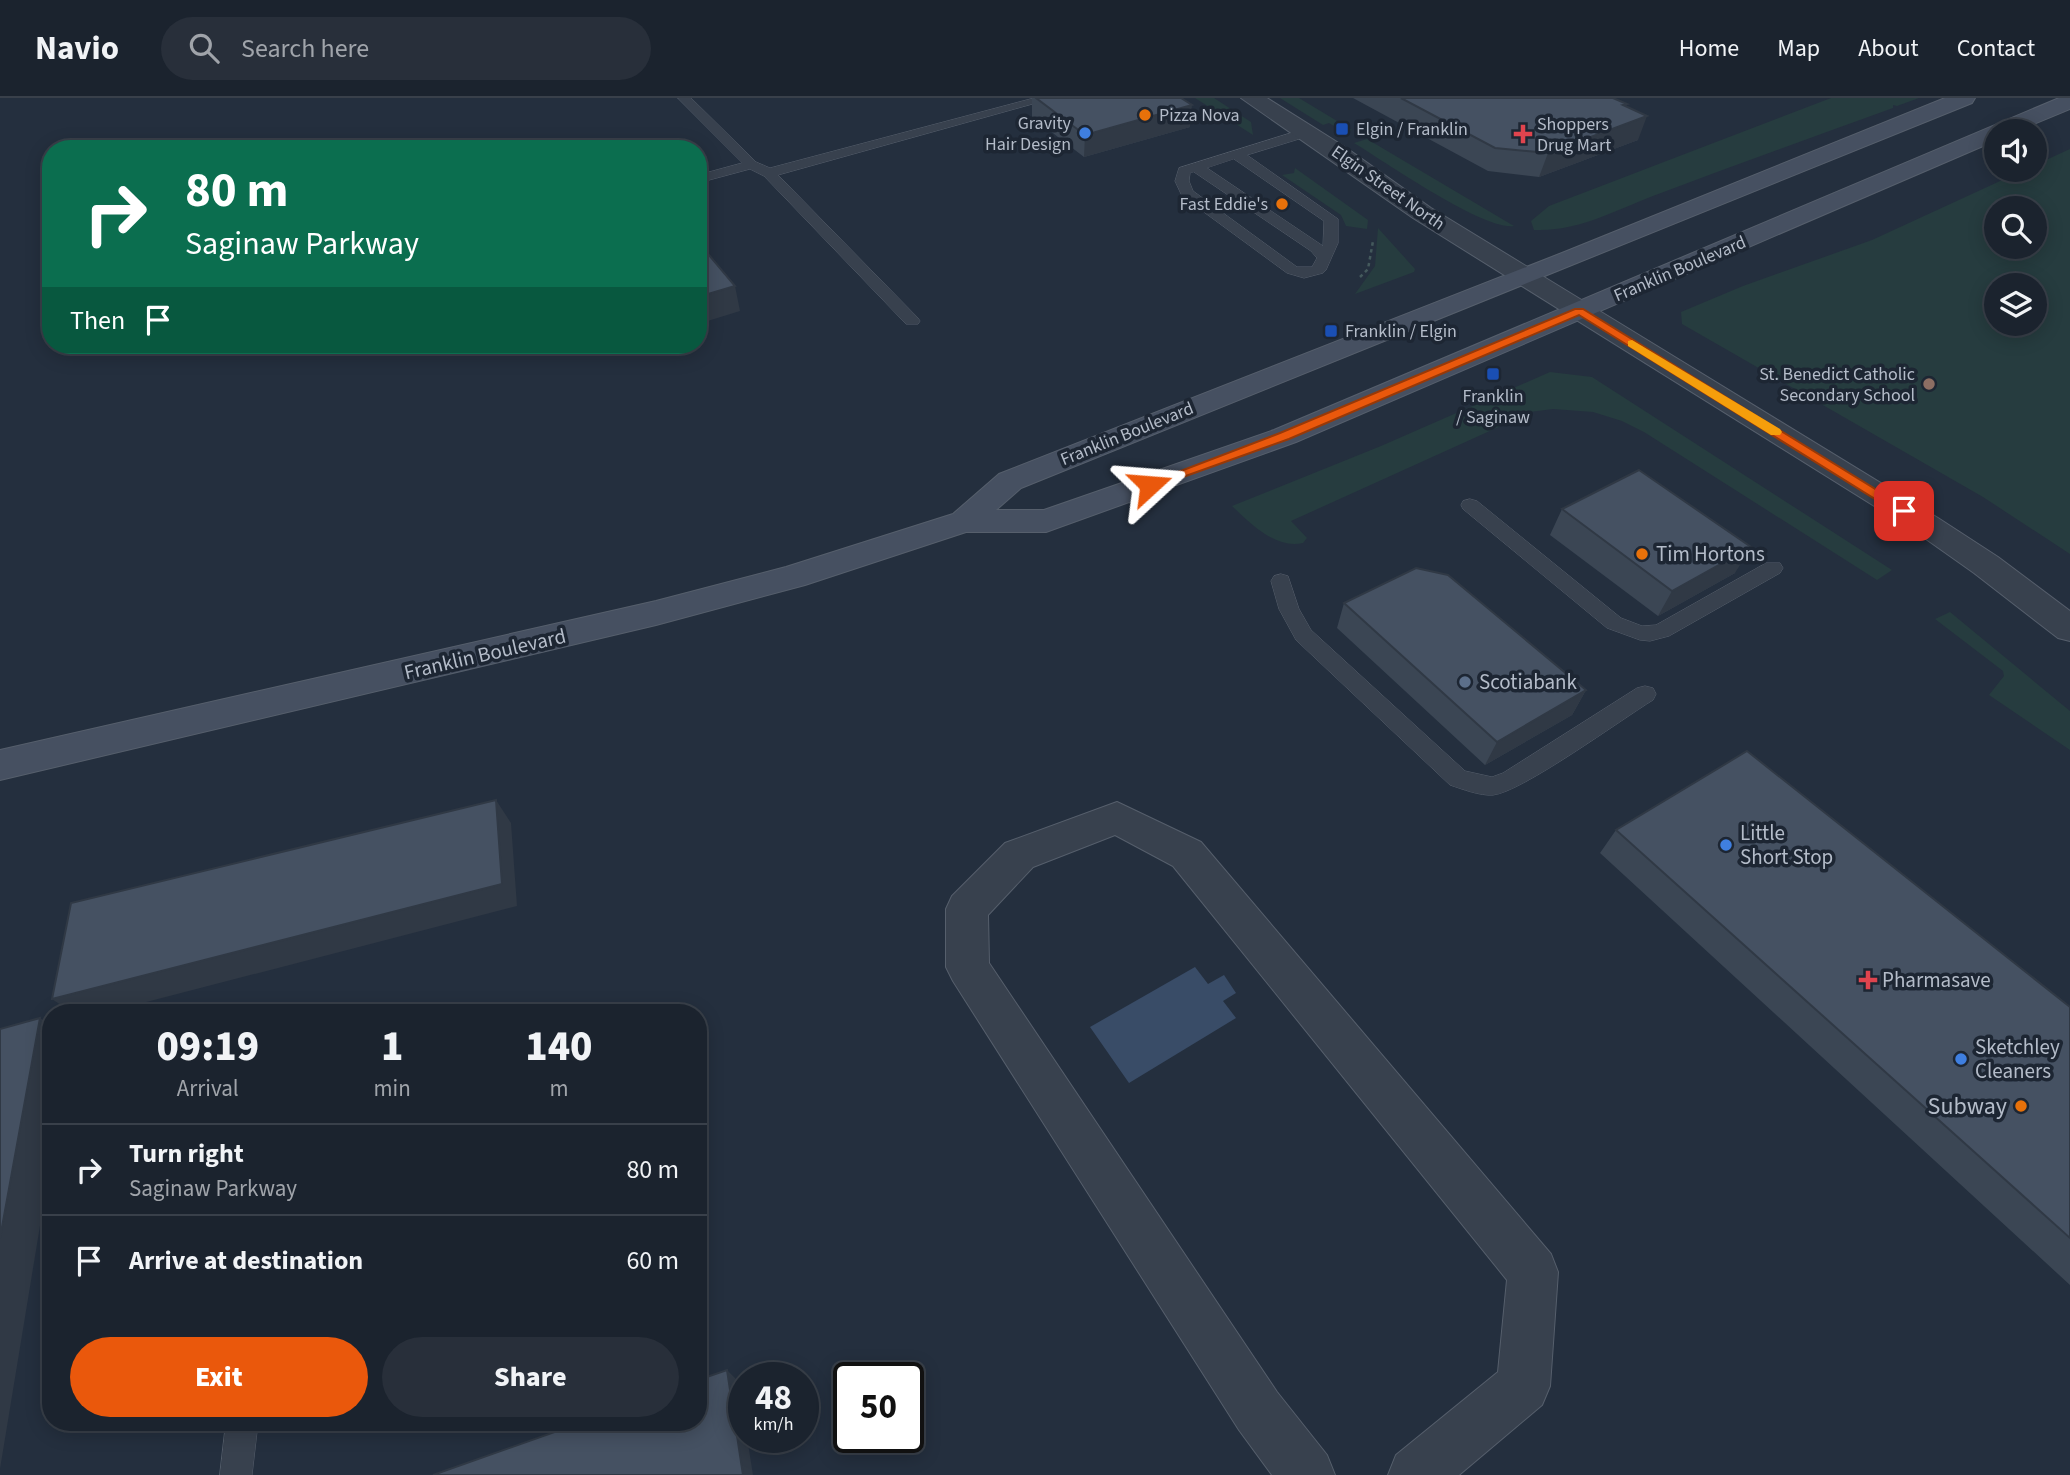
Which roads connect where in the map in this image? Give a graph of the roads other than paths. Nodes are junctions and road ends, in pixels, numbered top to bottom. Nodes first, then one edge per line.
1 (684, 98) edge
2 (1048, 98) edge
3 (1252, 98) edge
4 (1964, 98) edge
5 (2070, 100) edge
6 (2027, 119) edge
7 (1307, 132) junction
8 (1984, 138) edge
9 (1237, 155) junction
10 (751, 165) junction
11 (1196, 167) junction
12 (769, 173) junction
13 (707, 177) edge
14 (1325, 257) junction
15 (1524, 276) junction
16 (1579, 311) junction
17 (912, 320) dead end
18 (1470, 505) dead end
19 (964, 521) junction
20 (1773, 568) dead end
21 (1281, 581) dead end
22 (2070, 629) edge
23 (1645, 694) dead end
24 (0, 765) edge
25 (241, 1431) edge
26 (236, 1475) edge
27 (1307, 1475) edge
28 (1416, 1475) edge

1 - 10 lane
2 - 12 lane
3 - 7 street, Elgin Street North
4 - 15 main road, Franklin Boulevard
5 - 6 main road, Franklin Boulevard
7 - 9 lane
7 - 15 street, Elgin Street North
8 - 16 main road, Franklin Boulevard
9 - 11 lane
9 - 14 lane
10 - 12 lane
10 - 13 lane
11 - 14 lane
11 - 14 lane
12 - 17 lane
15 - 16 street, Elgin Street North
15 - 19 main road, Franklin Boulevard
16 - 19 main road, Franklin Boulevard
16 - 22 street, Elgin Street North
18 - 20 lane
19 - 24 main road, Franklin Boulevard
21 - 23 lane
25 - 26 lane
27 - 28 street

